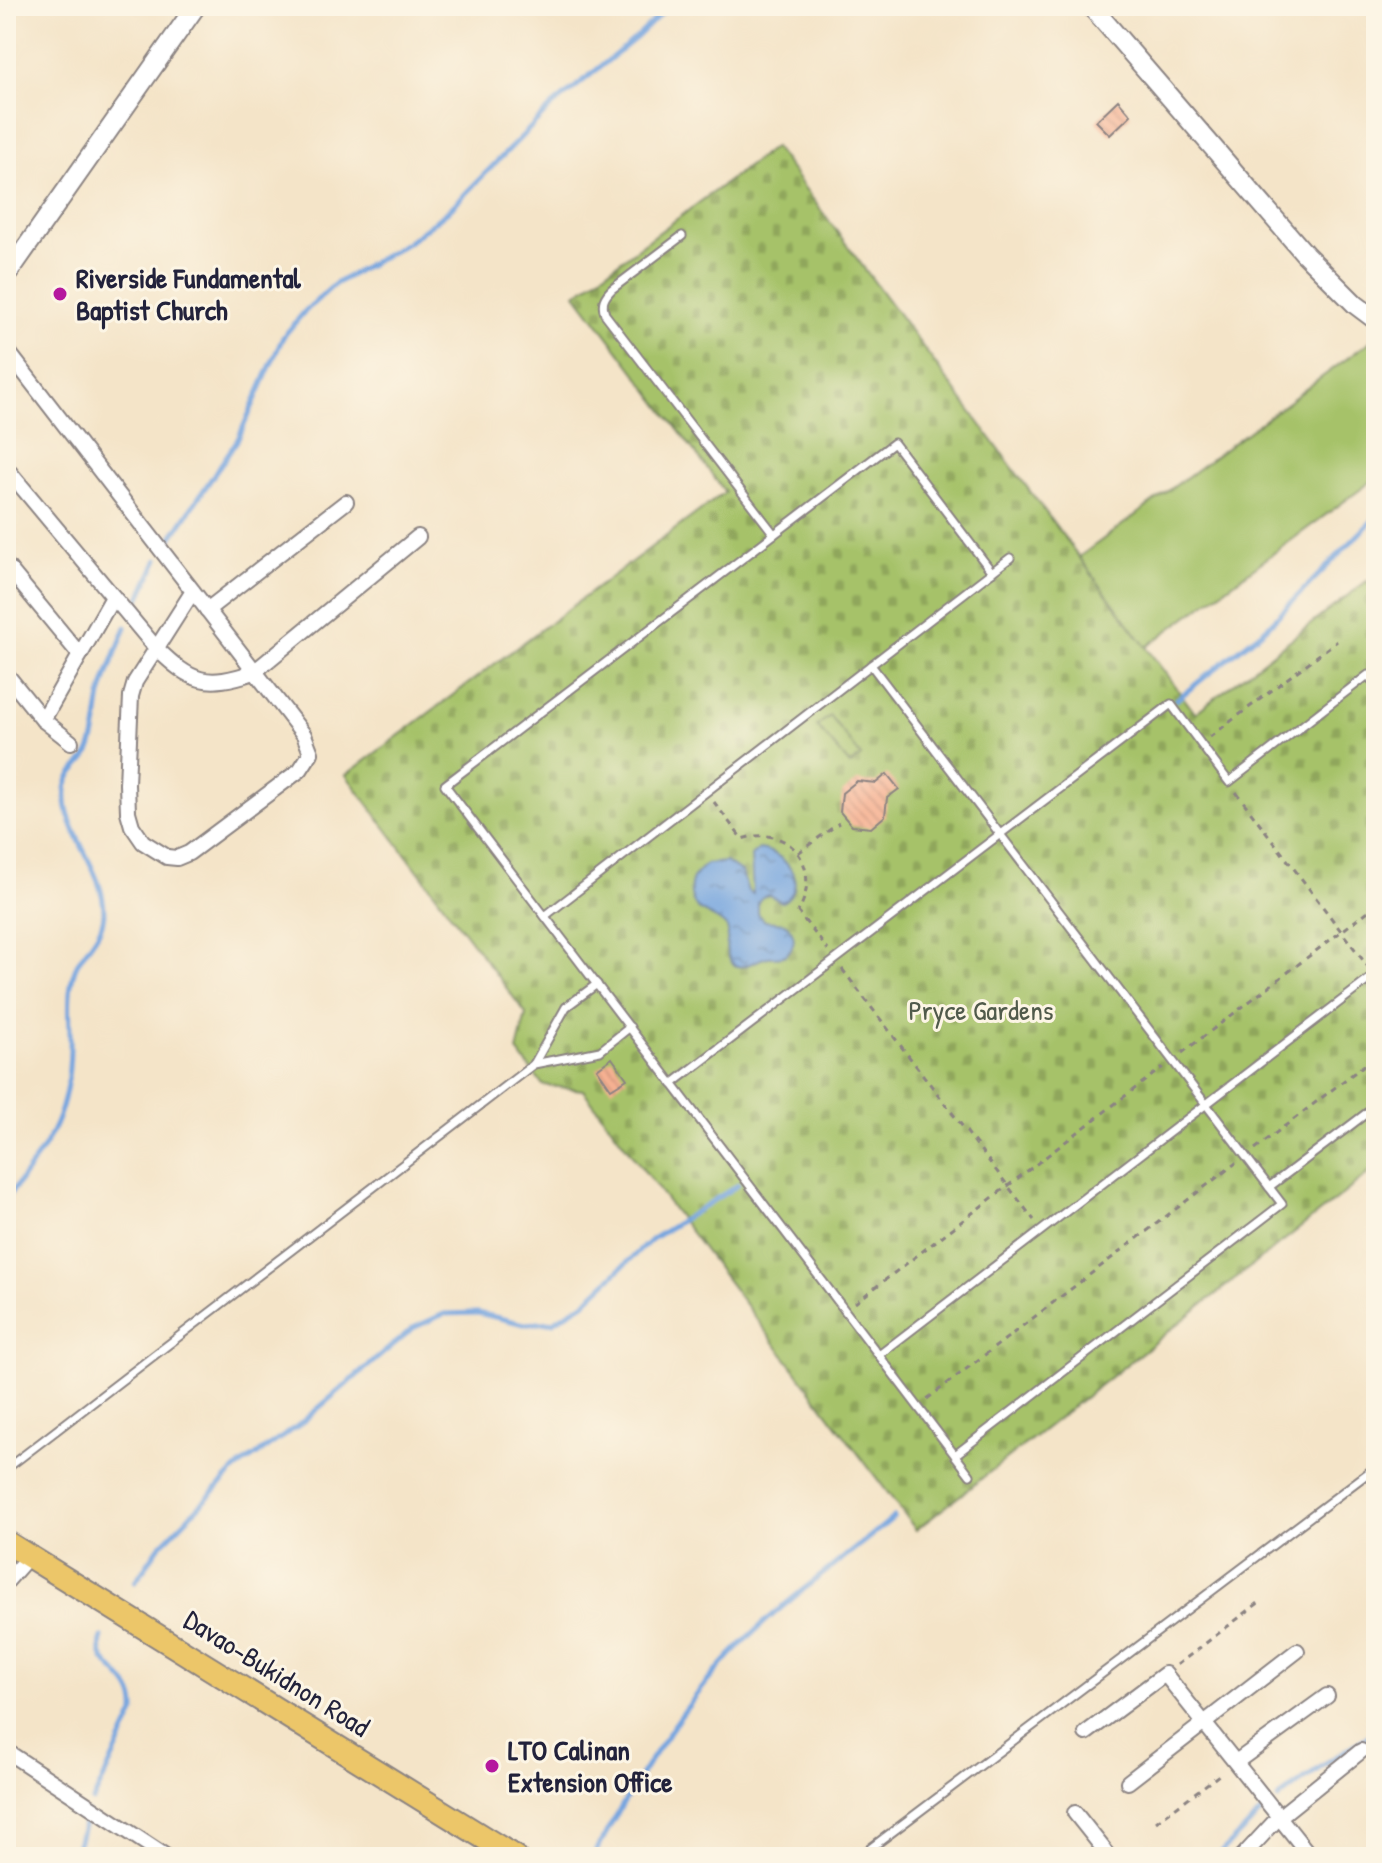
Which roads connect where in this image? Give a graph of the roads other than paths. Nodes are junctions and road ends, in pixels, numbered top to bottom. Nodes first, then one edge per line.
1 (196, 6) edge
2 (1091, 6) edge
3 (682, 236) dead end
4 (6, 276) edge
5 (1376, 320) edge
6 (6, 349) edge
7 (6, 468) edge
8 (346, 502) dead end
9 (774, 534) junction
10 (418, 537) dead end
11 (1010, 558) dead end
12 (6, 565) edge
13 (992, 572) junction
14 (193, 591) junction
15 (113, 597) junction
16 (207, 610) junction
17 (156, 648) junction
18 (80, 655) junction
19 (871, 665) junction
20 (254, 672) junction
21 (6, 674) edge
22 (1376, 686) edge
23 (43, 720) junction
24 (71, 742) dead end
25 (1000, 834) junction
26 (545, 916) junction
27 (1375, 974) edge
28 (597, 984) junction
29 (630, 1027) junction
30 (534, 1064) junction
31 (672, 1084) junction
32 (1206, 1104) junction
33 (1376, 1106) edge
34 (1269, 1187) junction
35 (879, 1355) junction
36 (955, 1455) junction
37 (1376, 1467) edge
38 (6, 1469) edge
39 (970, 1475) dead end
40 (6, 1542) edge
41 (29, 1556) junction
42 (6, 1582) edge
43 (1297, 1651) dead end
44 (1327, 1696) dead end
45 (1203, 1722) junction
46 (1086, 1733) dead end
47 (6, 1751) edge
48 (1361, 1751) dead end
49 (1236, 1762) junction
50 (1128, 1782) dead end
51 (1075, 1813) dead end
52 (1279, 1817) junction
53 (167, 1857) edge
54 (515, 1857) edge
55 (859, 1857) edge
56 (1110, 1857) edge
57 (1242, 1857) edge
58 (1311, 1857) edge

1 - 4 street
2 - 5 street
3 - 9 lane
6 - 14 street
7 - 15 street
8 - 16 street
9 - 13 lane
9 - 26 lane
10 - 20 street
11 - 13 lane
12 - 18 street
13 - 19 lane
14 - 16 street
14 - 17 street
15 - 17 street
15 - 18 street
16 - 20 street
17 - 20 street
17 - 20 street
18 - 23 street
19 - 25 lane
19 - 26 lane
21 - 23 street
22 - 25 lane
23 - 24 street
25 - 31 lane
25 - 32 lane
26 - 28 lane
27 - 32 lane
28 - 29 lane
28 - 30 lane
29 - 30 lane
29 - 31 lane
30 - 38 lane
31 - 35 lane
32 - 34 lane
32 - 35 lane
33 - 34 lane
34 - 36 lane
35 - 36 lane
36 - 39 lane
37 - 55 lane
40 - 41 highway, Davao-Bukidnon Road
41 - 42 street
41 - 54 highway, Davao-Bukidnon Road
43 - 45 street
44 - 49 street
45 - 46 street
45 - 49 street
45 - 50 street
47 - 53 street
48 - 52 street
49 - 52 street
51 - 56 street
52 - 57 street
52 - 58 street

